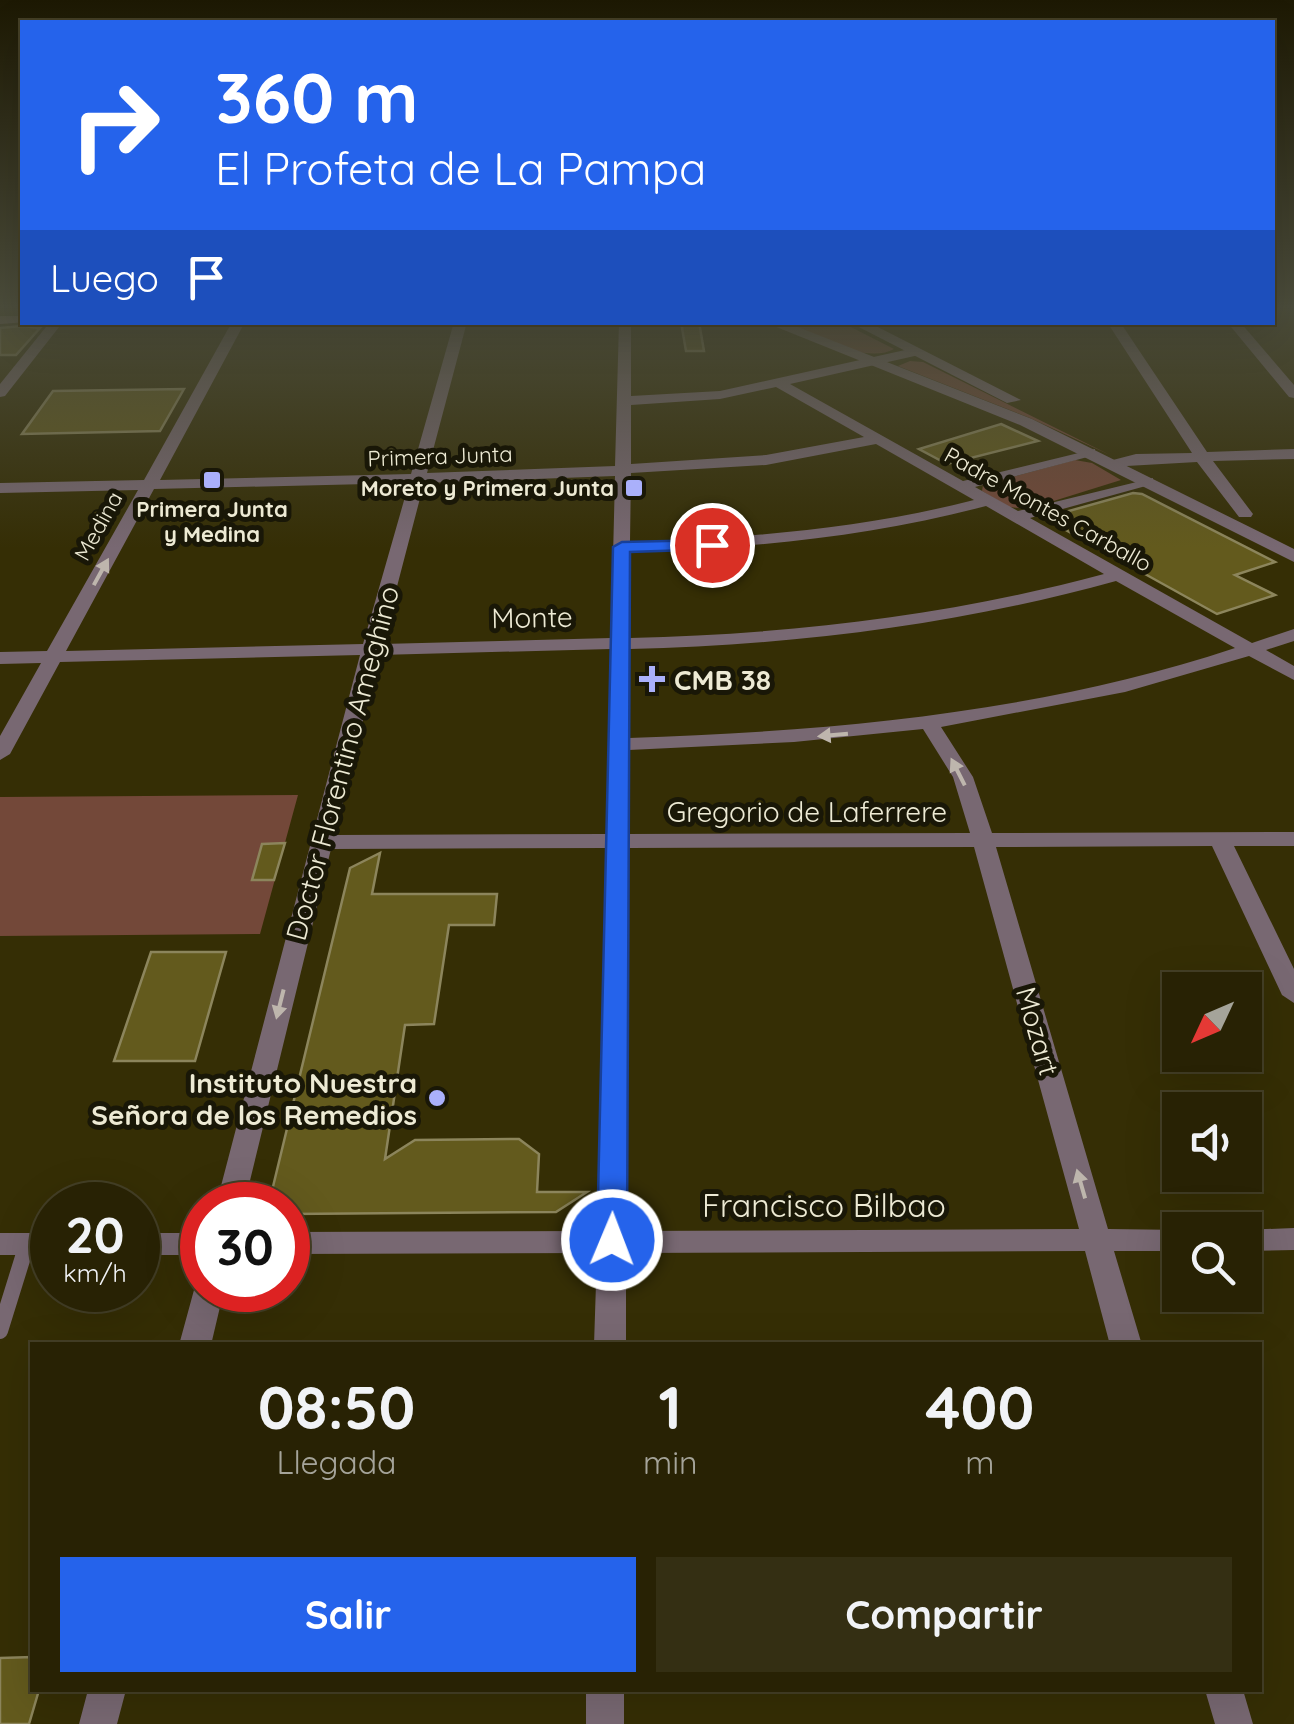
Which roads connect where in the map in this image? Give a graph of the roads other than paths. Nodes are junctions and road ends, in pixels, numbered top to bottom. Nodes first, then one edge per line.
1 (197, 387) edge
2 (443, 387) edge
3 (625, 387) edge
4 (754, 387) edge
5 (787, 387) edge
6 (938, 387) edge
7 (988, 387) edge
8 (1156, 387) edge
9 (625, 400) junction
10 (878, 439) junction
11 (1090, 452) junction
12 (1294, 454) edge
13 (1202, 457) junction
14 (1136, 459) junction
15 (1114, 464) junction
16 (622, 470) junction
17 (418, 480) junction
18 (1147, 481) junction
19 (148, 486) junction
20 (961, 486) junction
21 (0, 488) edge
22 (988, 501) junction
23 (1245, 514) junction
24 (1016, 517) junction
25 (1294, 539) edge
26 (622, 547) junction
27 (1294, 556) edge
28 (1118, 575) junction
29 (1294, 635) edge
30 (620, 642) junction
31 (370, 648) junction
32 (1252, 650) junction
33 (55, 657) junction
34 (0, 658) edge
35 (1294, 674) edge
36 (930, 725) junction
37 (618, 744) junction
38 (0, 754) edge
39 (1220, 840) junction
40 (1294, 840) edge
41 (983, 841) junction
42 (320, 842) junction
43 (617, 842) junction
44 (1294, 995) edge
45 (236, 1182) edge
46 (612, 1240) junction
47 (1096, 1240) junction
48 (1162, 1240) edge
49 (1262, 1240) edge
50 (1294, 1240) edge
51 (27, 1243) edge
52 (310, 1243) edge
53 (203, 1312) edge
54 (0, 1331) edge
55 (196, 1342) edge
56 (610, 1342) edge
57 (1125, 1342) edge
58 (106, 1692) edge
59 (605, 1692) edge
60 (1225, 1692) edge
61 (98, 1724) edge
62 (605, 1724) edge
63 (1234, 1724) edge

1 - 19 street, Medina
2 - 17 street, Doctor Florentino Ameghino
3 - 9 street
4 - 9 street
5 - 10 street, Padre Montes Carballo
6 - 11 street
7 - 14 street
8 - 13 street
9 - 16 street
10 - 16 street, Primera Junta
10 - 20 street, Padre Montes Carballo
11 - 15 street
11 - 20 street
12 - 13 street
13 - 14 street
13 - 23 street
14 - 15 street
14 - 23 street
15 - 18 street
16 - 17 street, Primera Junta
16 - 26 street
17 - 19 street, Primera Junta
17 - 31 street, Doctor Florentino Ameghino
18 - 24 street
18 - 27 street
19 - 21 street, Primera Junta
33 -> 19 street, Medina
20 - 22 street, Padre Montes Carballo
22 - 24 street, Padre Montes Carballo
22 - 26 street
23 - 25 street
24 - 28 street, Padre Montes Carballo
26 - 30 street
28 - 30 street, Monte
28 - 32 street, Padre Montes Carballo
29 - 32 street
30 - 31 street, Monte
30 - 37 street
31 - 33 street, Monte
31 - 42 street, Doctor Florentino Ameghino
32 - 35 street, Padre Montes Carballo
32 - 36 street
33 - 34 street, Monte
33 - 38 street, Medina
36 -> 37 street
41 -> 36 street, Mozart
37 - 43 street
39 - 40 street, Gregorio de Laferrere
39 - 41 street, Gregorio de Laferrere
39 - 44 street
41 - 43 street, Gregorio de Laferrere
47 -> 41 street, Mozart
42 - 43 street, Gregorio de Laferrere
42 -> 45 street, Doctor Florentino Ameghino
43 - 46 street
46 - 47 street, Francisco Bilbao
46 - 52 street, Francisco Bilbao
46 - 56 street
47 - 48 street, Francisco Bilbao
47 - 57 street, Mozart
49 - 50 street
51 - 54 lane
53 - 55 street
58 - 61 street
59 - 62 street
60 - 63 street

